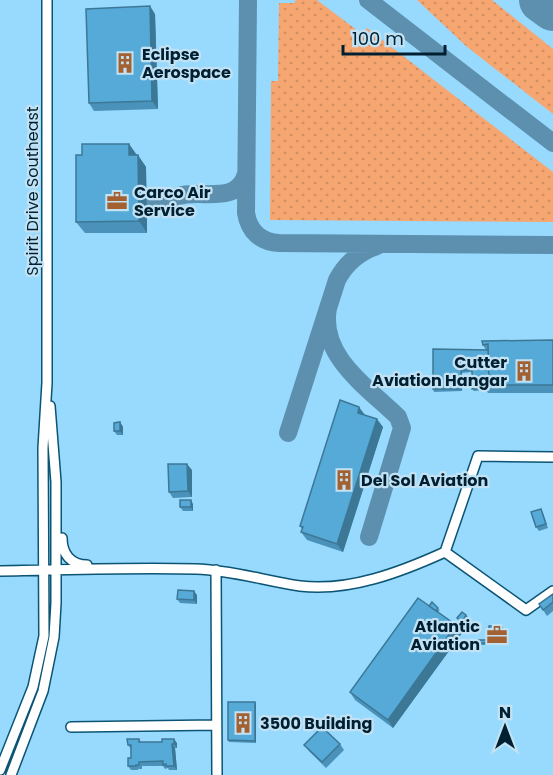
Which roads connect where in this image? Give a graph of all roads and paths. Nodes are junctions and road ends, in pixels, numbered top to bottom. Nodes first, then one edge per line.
1 (47, 0) edge
2 (47, 383) junction
3 (553, 457) edge
4 (56, 482) junction
5 (445, 552) junction
6 (131, 570) junction
7 (216, 570) junction
8 (43, 571) junction
9 (56, 571) junction
10 (0, 572) edge
11 (553, 591) edge
12 (216, 724) junction
13 (71, 727) dead end
14 (0, 770) edge
15 (11, 775) edge
16 (217, 775) edge

1 - 2 street, Spirit Drive Southeast
2 - 4 street
2 - 8 street
3 - 5 street
4 - 6 street
4 - 9 street
5 - 7 street
5 - 11 street
6 - 7 street
6 - 9 street
7 - 12 street
8 - 9 street
8 - 10 street
8 - 14 street
9 - 15 street
12 - 13 street
12 - 16 street

